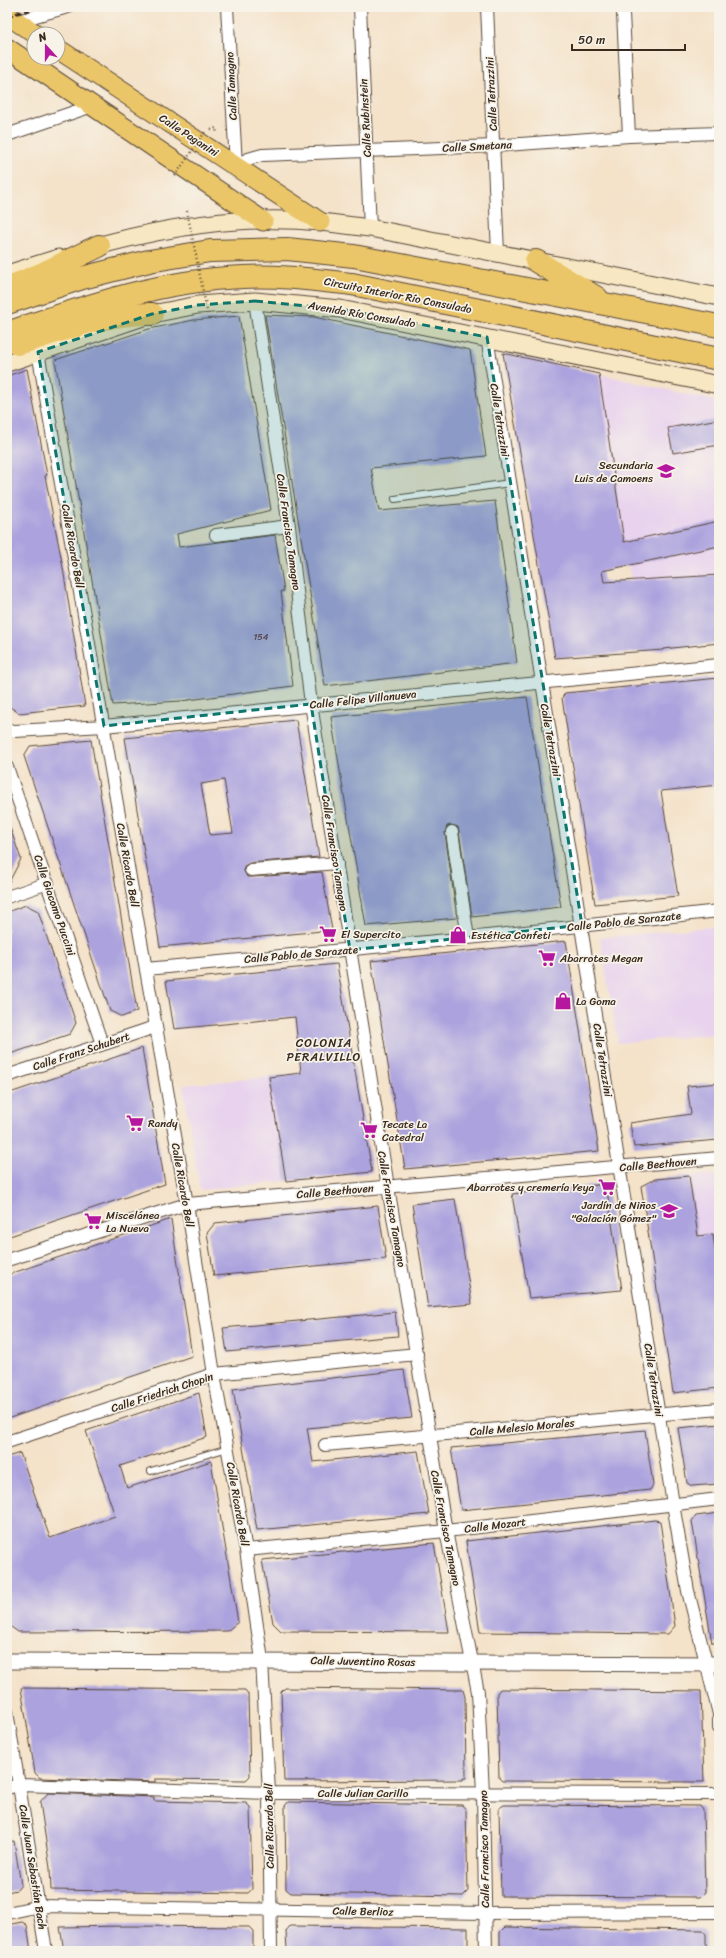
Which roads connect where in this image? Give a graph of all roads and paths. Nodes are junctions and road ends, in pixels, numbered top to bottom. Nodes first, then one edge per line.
1 (68, 7) edge
2 (227, 7) edge
3 (360, 7) edge
4 (487, 7) edge
5 (623, 13) dead end
6 (10, 20) edge
7 (26, 29) edge
8 (7, 48) edge
9 (66, 54) edge
10 (92, 106) junction
11 (205, 132) dead end
12 (719, 133) edge
13 (7, 135) edge
14 (629, 136) junction
15 (494, 146) junction
16 (367, 150) junction
17 (236, 165) junction
18 (175, 176) dead end
19 (186, 212) dead end
20 (263, 221) junction
21 (320, 222) junction
22 (370, 228) junction
23 (99, 246) junction
24 (498, 253) junction
25 (536, 261) junction
26 (7, 274) edge
27 (7, 288) edge
28 (719, 297) edge
29 (255, 301) junction
30 (7, 304) edge
31 (608, 305) junction
32 (152, 314) junction
33 (208, 316) dead end
34 (719, 326) edge
35 (7, 333) edge
36 (488, 337) junction
37 (7, 346) edge
38 (38, 352) junction
39 (719, 359) edge
40 (7, 362) edge
41 (719, 385) edge
42 (510, 483) junction
43 (395, 498) dead end
44 (290, 526) junction
45 (216, 535) dead end
46 (719, 665) edge
47 (541, 682) junction
48 (311, 704) junction
49 (104, 726) junction
50 (7, 730) edge
51 (7, 767) edge
52 (452, 832) dead end
53 (337, 863) junction
54 (251, 870) dead end
55 (48, 883) junction
56 (7, 897) edge
57 (719, 911) edge
58 (582, 925) junction
59 (468, 938) junction
60 (350, 950) junction
61 (146, 969) junction
62 (156, 1026) junction
63 (102, 1044) junction
64 (7, 1076) edge
65 (719, 1158) edge
66 (619, 1168) junction
67 (388, 1187) junction
68 (187, 1204) junction
69 (7, 1260) edge
70 (417, 1354) junction
71 (214, 1374) junction
72 (719, 1409) edge
73 (660, 1414) junction
74 (429, 1436) junction
75 (7, 1442) edge
76 (325, 1445) dead end
77 (228, 1448) junction
78 (151, 1471) dead end
79 (719, 1499) edge
80 (673, 1504) junction
81 (446, 1531) junction
82 (246, 1550) junction
83 (7, 1660) edge
84 (262, 1660) junction
85 (473, 1662) junction
86 (712, 1664) edge
87 (7, 1712) edge
88 (719, 1727) edge
89 (20, 1785) junction
90 (7, 1788) edge
91 (269, 1793) junction
92 (483, 1793) junction
93 (719, 1794) edge
94 (40, 1906) junction
95 (271, 1910) junction
96 (719, 1912) edge
97 (7, 1913) edge
98 (485, 1913) junction
99 (46, 1951) edge
100 (271, 1951) edge
101 (486, 1951) edge

1 - 6 street
2 - 17 street, Calle Tamagno
3 - 16 street, Calle Rubinstein
4 - 15 street, Calle Tetrazzini
5 - 14 street
6 - 7 main road
8 - 10 main road
9 - 17 main road, Calle Paganini
10 - 13 street
10 - 20 main road
11 - 18 path, bridge
12 - 14 street, Calle Smetana
14 - 15 street, Calle Smetana
15 - 16 street, Calle Smetana
15 - 24 street, Calle Tetrazzini
16 - 17 street, Calle Smetana
16 - 22 street, Calle Rubinstein
17 - 21 main road, Calle Paganini
19 - 33 path, bridge
20 - 21 main road
20 - 23 main road
21 - 22 main road
22 - 24 main road
23 - 26 main road
23 - 27 highway
24 - 25 main road
25 - 28 main road
25 - 31 highway
29 - 32 main road, Avenida Río Consulado
29 - 36 main road, Avenida Río Consulado
29 - 44 street, Calle Francisco Tamagno
30 - 31 highway
31 - 34 highway
32 - 37 highway
32 - 38 main road, Avenida Río Consulado
35 - 39 highway, Circuito Interior Río Consulado
36 - 41 main road, Avenida Río Consulado
36 - 42 street, Calle Tetrazzini
38 - 40 main road, Avenida Río Consulado
38 - 49 street, Calle Ricardo Bell
42 - 43 lane
42 - 47 street, Calle Tetrazzini
44 - 45 street
44 - 48 street, Calle Francisco Tamagno
46 - 47 street, Calle Felipe Villanueva
47 - 48 street, Calle Felipe Villanueva
47 - 58 street, Calle Tetrazzini
48 - 49 street, Calle Felipe Villanueva
48 - 53 street, Calle Francisco Tamagno
49 - 50 street, Calle Felipe Villanueva
49 - 61 street, Calle Ricardo Bell
51 - 55 street, Calle Giacomo Puccini
52 - 59 street
53 - 54 street
53 - 60 street, Calle Francisco Tamagno
55 - 56 street
55 - 63 street, Calle Giacomo Puccini
57 - 58 street, Calle Pablo de Sarazate
58 - 59 street, Calle Pablo de Sarazate
58 - 66 street, Calle Tetrazzini
59 - 60 street, Calle Pablo de Sarazate
60 - 61 street, Calle Pablo de Sarazate
60 - 67 street, Calle Francisco Tamagno
61 - 62 street, Calle Ricardo Bell
62 - 63 street, Calle Franz Schubert
62 - 68 street, Calle Ricardo Bell
63 - 64 street, Calle Franz Schubert
65 - 66 street, Calle Beethoven
66 - 67 street, Calle Beethoven
66 - 73 street, Calle Tetrazzini
67 - 68 street, Calle Beethoven
67 - 70 street, Calle Francisco Tamagno
68 - 69 street, Calle Beethoven
68 - 71 street, Calle Ricardo Bell
70 - 71 street, Calle Friedrich Chopin
70 - 74 street, Calle Francisco Tamagno
71 - 75 street, Calle Friedrich Chopin
71 - 77 street, Calle Ricardo Bell
72 - 73 street, Calle Melesio Morales
73 - 74 street, Calle Melesio Morales
73 - 80 street, Calle Tetrazzini
74 - 76 street, Calle Melesio Morales
74 - 81 street, Calle Francisco Tamagno
77 - 78 lane
77 - 82 street, Calle Ricardo Bell
79 - 80 street, Calle Mozart
80 - 81 street, Calle Mozart
80 - 86 street, Calle Tetrazzini
81 - 82 street, Calle Mozart
81 - 85 street, Calle Francisco Tamagno
82 - 84 street, Calle Ricardo Bell
83 - 84 street, Calle Juventino Rosas
84 - 85 street, Calle Juventino Rosas
84 - 91 street, Calle Ricardo Bell
85 - 86 street, Calle Juventino Rosas
85 - 92 street, Calle Francisco Tamagno
86 - 88 street, Calle Tetrazzini
87 - 89 street, Calle Juan Sebastián Bach
89 - 90 street, Calle Julian Carillo
89 - 91 street, Calle Julian Carillo
89 - 94 street, Calle Juan Sebastián Bach
91 - 92 street, Calle Julian Carillo
91 - 95 street, Calle Ricardo Bell
92 - 93 street, Calle Julian Carillo
92 - 98 street, Calle Francisco Tamagno
94 - 95 street, Calle Berlioz
94 - 97 street, Calle Berlioz
94 - 99 street, Calle Juan Sebastián Bach
95 - 98 street, Calle Berlioz
95 - 100 street, Calle Ricardo Bell
96 - 98 street, Calle Berlioz
98 - 101 street, Calle Francisco Tamagno

